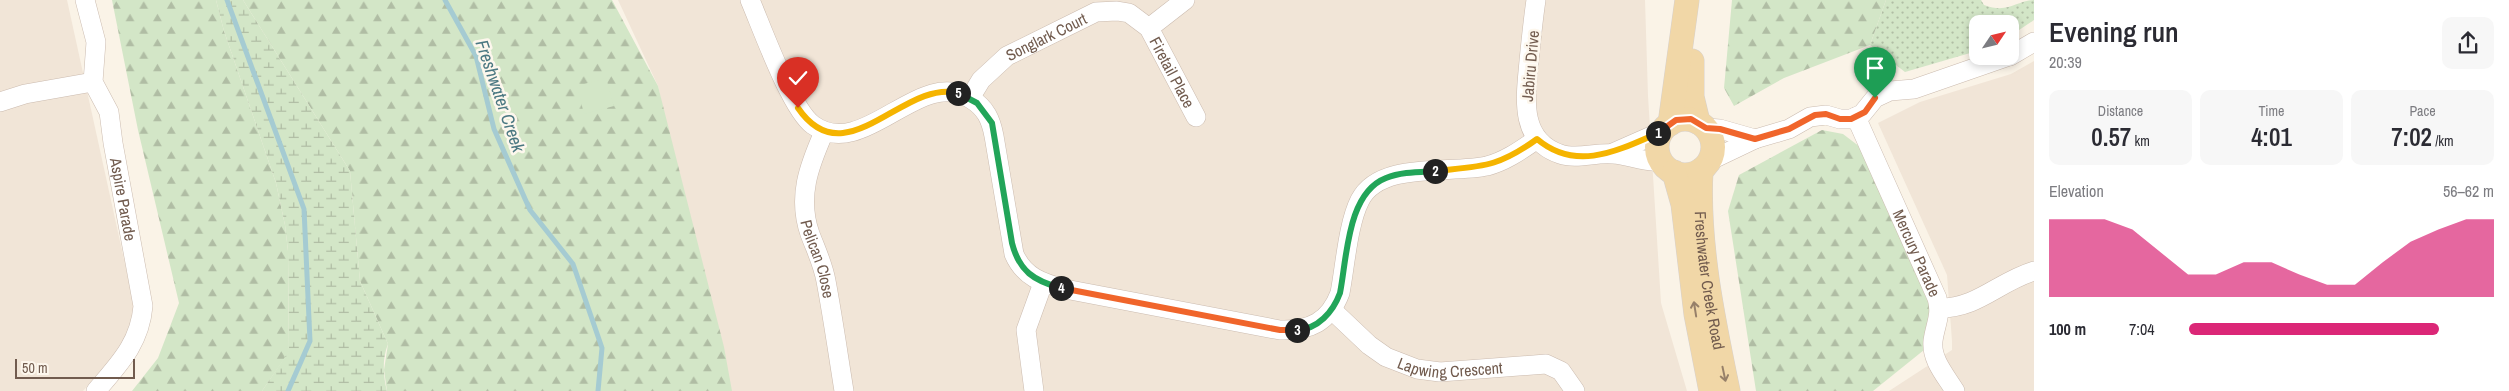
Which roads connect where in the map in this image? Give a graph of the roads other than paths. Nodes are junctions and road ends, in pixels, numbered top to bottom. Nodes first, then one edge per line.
1 (85, 0) edge
2 (750, 0) edge
3 (1186, 0) edge
4 (1536, 0) edge
5 (1687, 0) edge
6 (1700, 0) edge
7 (1149, 28) junction
8 (2034, 42) edge
9 (2019, 51) edge
10 (1984, 65) edge
11 (93, 82) junction
12 (970, 98) junction
13 (0, 102) edge
14 (1196, 117) dead end
15 (1856, 117) junction
16 (1702, 125) junction
17 (1666, 127) junction
18 (824, 132) junction
19 (1537, 139) junction
20 (1755, 139) junction
21 (1613, 154) junction
22 (1668, 166) junction
23 (1705, 166) junction
24 (2034, 271) edge
25 (1042, 283) junction
26 (1940, 308) junction
27 (1332, 310) junction
28 (96, 391) edge
29 (844, 391) edge
30 (1034, 391) edge
31 (1575, 391) edge
32 (1711, 391) edge
33 (1728, 391) edge
34 (1955, 391) edge

1 - 11 street
2 - 18 street
3 - 7 street
4 - 19 street, Jabiru Drive
5 - 17 main road
6 - 16 main road
7 - 12 street, Songlark Court
7 - 14 street, Firetail Place
8 - 9 street
10 - 15 street
11 - 13 street
11 - 28 street, Aspire Parade
12 - 18 street
12 - 25 street
15 - 20 street
15 - 26 street, Mercury Parade
16 - 17 main road
16 - 20 street
16 - 23 main road
17 - 21 street
17 - 22 main road
18 - 29 street, Pelican Close
19 - 21 street
19 - 27 street
20 - 23 street
21 - 22 street
22 - 23 main road
32 -> 22 main road, Freshwater Creek Road
23 -> 33 main road, Freshwater Creek Road
24 - 26 street
25 - 27 street
25 - 30 street
26 - 34 street, Mercury Parade
27 - 31 street, Lapwing Crescent

